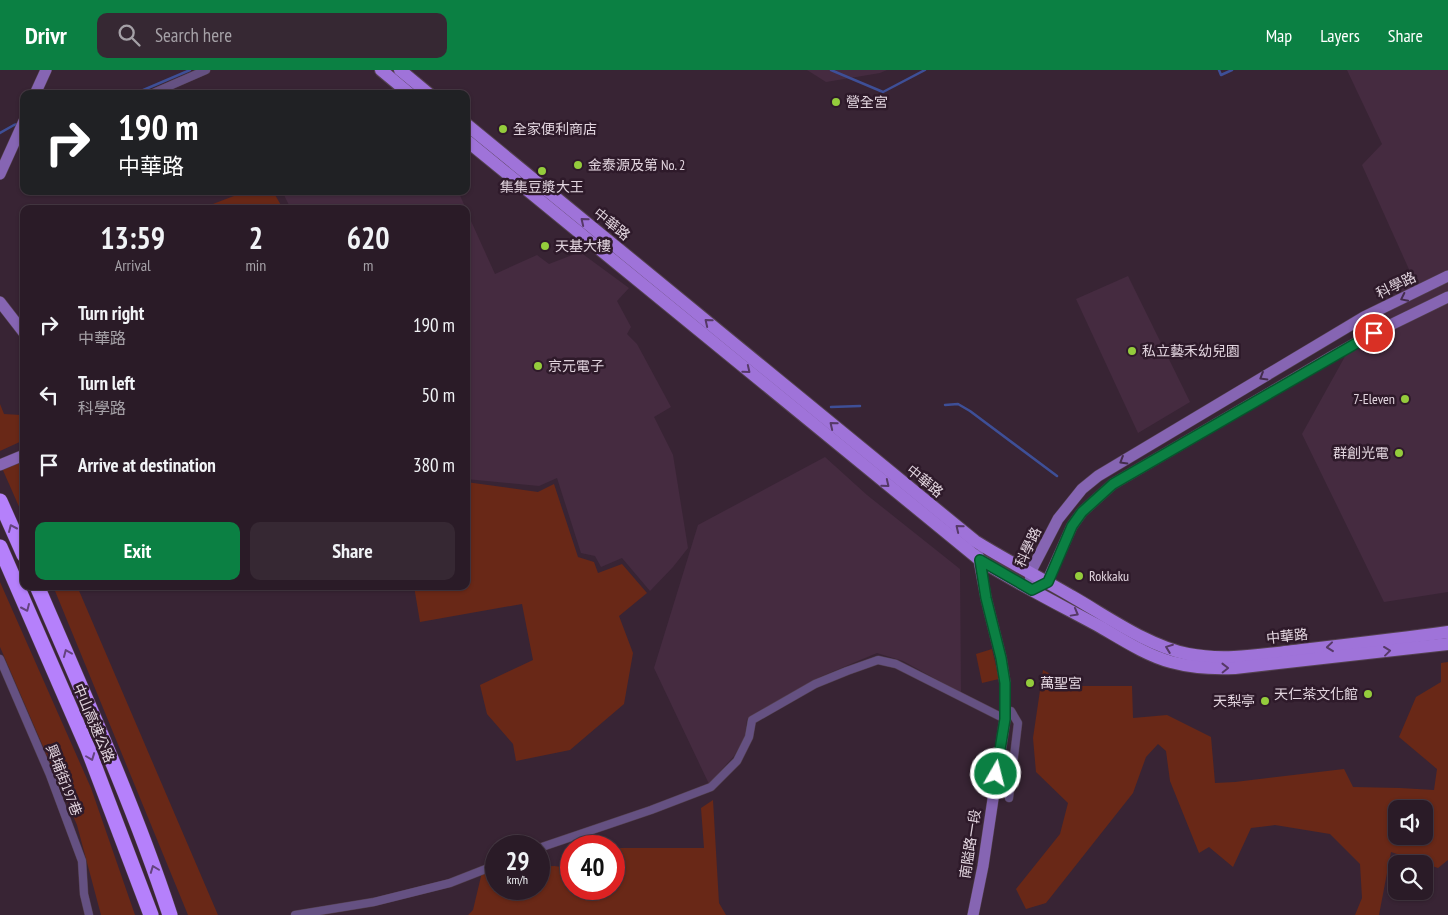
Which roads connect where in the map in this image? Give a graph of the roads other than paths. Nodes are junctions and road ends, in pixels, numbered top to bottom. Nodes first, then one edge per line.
1 (46, 70) edge
2 (206, 70) edge
3 (381, 70) edge
4 (400, 70) edge
5 (37, 90) edge
6 (160, 90) edge
7 (405, 90) edge
8 (424, 90) edge
9 (470, 127) edge
10 (20, 131) edge
11 (470, 143) edge
12 (0, 174) edge
13 (1448, 276) edge
14 (1448, 297) edge
15 (0, 302) edge
16 (20, 328) edge
17 (18, 457) edge
18 (870, 462) junction
19 (0, 465) edge
20 (0, 501) edge
21 (975, 541) junction
22 (20, 546) edge
23 (0, 547) edge
24 (980, 560) junction
25 (1030, 573) junction
26 (1048, 582) junction
27 (40, 590) edge
28 (1032, 590) junction
29 (1448, 632) edge
30 (1423, 641) junction
31 (1448, 644) edge
32 (0, 659) edge
33 (1005, 715) junction
34 (1009, 798) dead end
35 (550, 844) edge
36 (485, 869) edge
37 (89, 915) edge
38 (150, 915) edge
39 (170, 915) edge
40 (295, 915) edge
41 (973, 915) edge

1 - 5 street
2 - 6 street
3 - 7 main road
4 - 8 main road
18 -> 9 main road, 中華路
10 - 12 street
11 -> 18 main road, 中華路
13 -> 25 street, 科學路
14 - 26 street
15 - 16 street
17 - 19 street
21 -> 18 main road, 中華路
18 -> 24 main road, 中華路
22 -> 20 highway
21 - 24 street, 南隘路一段
21 - 25 main road, 中華路
23 -> 38 highway, 中山高速公路
24 - 28 main road, 中華路
24 - 33 street, 南隘路一段
25 - 26 main road, 中華路
25 - 28 street, 科學路
26 - 28 street, 科學路
30 -> 26 main road, 中華路
39 -> 27 highway, 中山高速公路
28 -> 30 main road, 中華路
29 - 30 main road, 中華路
30 - 31 main road, 中華路
32 - 37 street, 興埔街197巷
33 - 34 street
33 - 35 street
33 - 41 street, 南隘路一段
36 - 40 street

